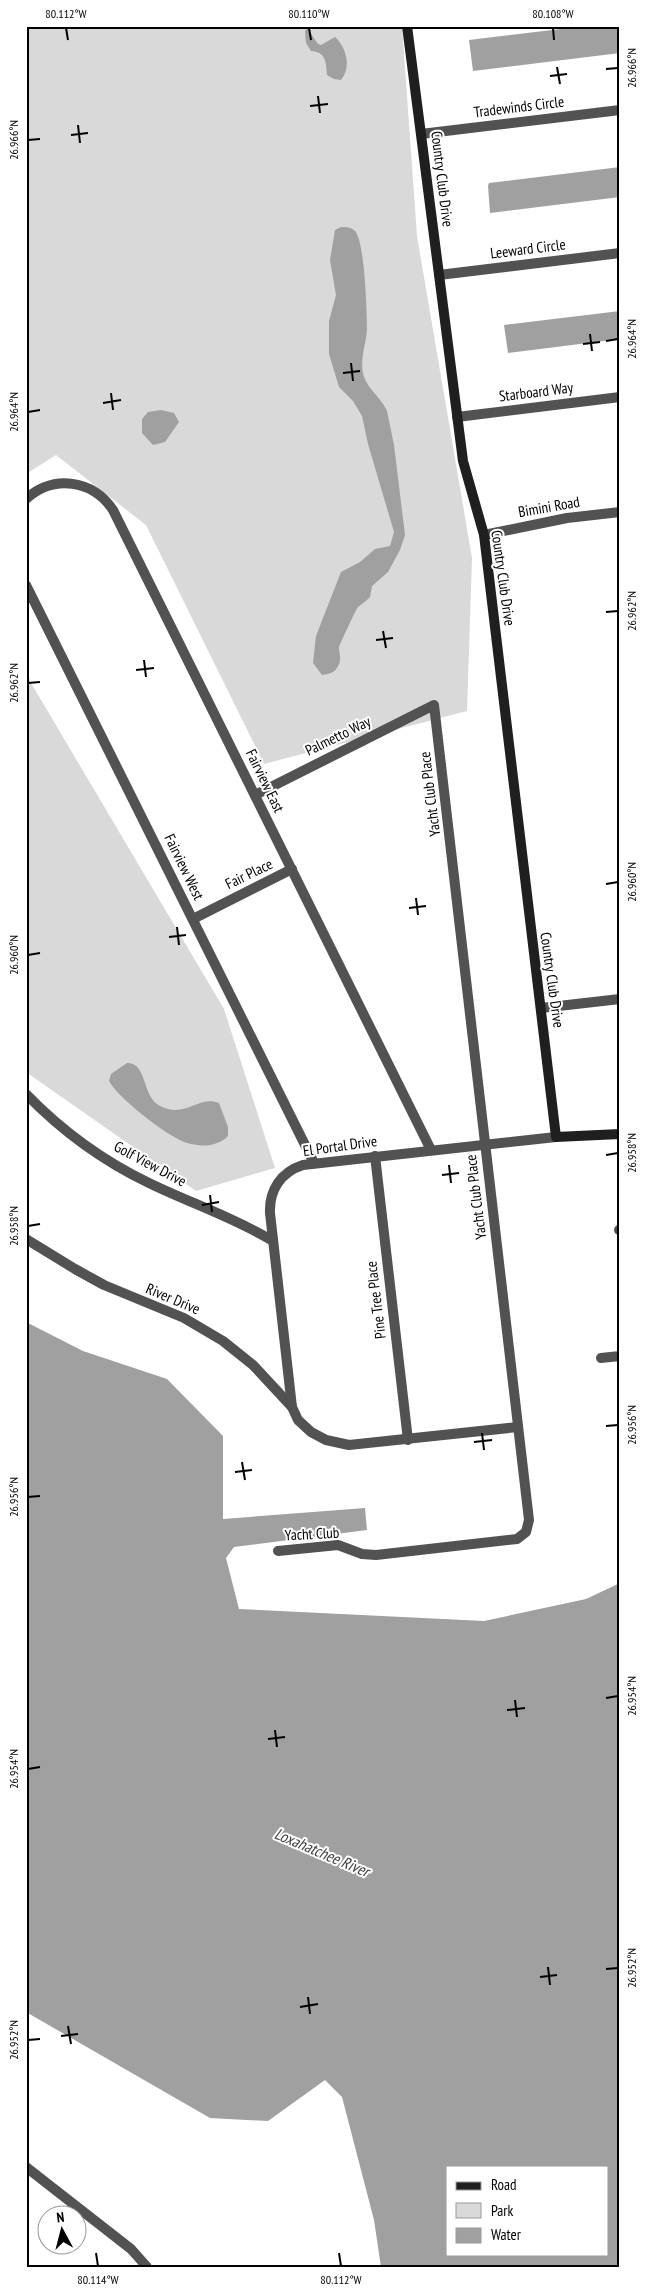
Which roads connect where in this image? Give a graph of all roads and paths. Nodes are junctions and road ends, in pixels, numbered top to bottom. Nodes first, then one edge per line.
1 (407, 26) edge
2 (620, 110) edge
3 (421, 134) junction
4 (620, 254) edge
5 (439, 275) junction
6 (620, 397) edge
7 (457, 417) junction
8 (29, 497) edge
9 (620, 512) edge
10 (484, 535) junction
11 (26, 585) edge
12 (434, 705) joint
13 (255, 794) junction
14 (292, 870) junction
15 (193, 919) junction
16 (620, 999) edge
17 (541, 1008) junction
18 (26, 1094) edge
19 (620, 1134) edge
20 (556, 1137) junction
21 (485, 1143) junction
22 (431, 1150) junction
23 (375, 1156) junction
24 (314, 1163) junction
25 (26, 1239) edge
26 (273, 1240) junction
27 (620, 1356) edge
28 (601, 1358) dead end
29 (292, 1407) junction
30 (518, 1427) junction
31 (408, 1440) junction
32 (278, 1551) dead end
33 (376, 1555) joint
34 (26, 2167) edge
35 (147, 2267) edge

1 - 3 street, Country Club Drive
2 - 3 street, Tradewinds Circle
3 - 5 street, Country Club Drive
4 - 5 street, Leeward Circle
5 - 7 street, Country Club Drive
6 - 7 street, Starboard Way
7 - 10 street, Country Club Drive
8 - 13 street, Fairview East
9 - 10 street, Bimini Road
10 - 17 street, Country Club Drive
11 - 15 street, Fairview West
12 - 13 street, Palmetto Way
12 - 21 street, Yacht Club Place
13 - 14 street, Fairview East
14 - 15 street, Fair Place
14 - 22 street, Fairview East
15 - 24 street, Fairview West
16 - 17 street
17 - 20 street, Country Club Drive
18 - 26 street, Golf View Drive
19 - 20 street
20 - 21 street, El Portal Drive
21 - 22 street, El Portal Drive
21 - 30 street, Yacht Club Place
22 - 23 street, El Portal Drive
23 - 24 street, El Portal Drive
23 - 31 street, Pine Tree Place
24 - 26 street, El Portal Drive
25 - 29 street, River Drive
26 - 29 street, El Portal Drive
27 - 28 street
29 - 31 street, El Portal Drive
30 - 31 street
30 - 33 street, Yacht Club Place
32 - 33 street, Yacht Club
34 - 35 street

